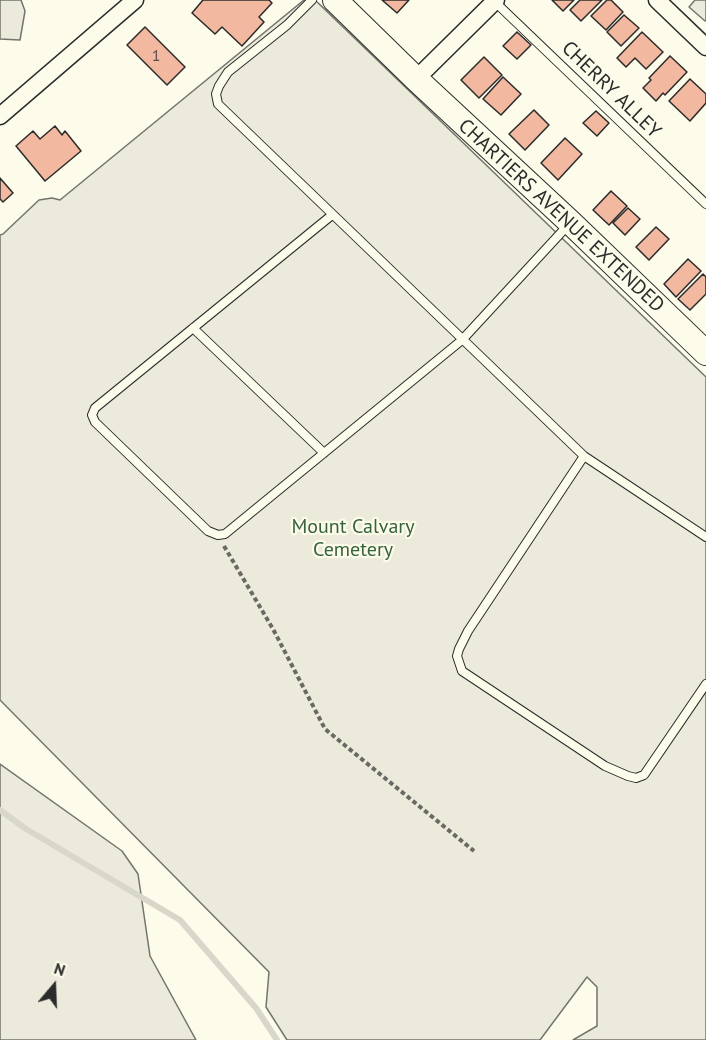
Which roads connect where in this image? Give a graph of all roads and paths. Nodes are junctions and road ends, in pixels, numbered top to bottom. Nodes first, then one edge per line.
1 (135, 0) edge
2 (312, 0) edge
3 (335, 0) edge
4 (657, 0) edge
5 (494, 1) edge
6 (706, 47) edge
7 (416, 79) junction
8 (0, 116) edge
9 (706, 204) edge
10 (332, 215) junction
11 (571, 223) junction
12 (193, 328) junction
13 (462, 340) junction
14 (706, 353) edge
15 (324, 453) junction
16 (584, 456) junction
17 (218, 535) junction
18 (706, 537) edge
19 (706, 684) edge
20 (474, 851) dead end

1 - 8 street
2 - 10 lane
3 - 7 street, CHARTIERS AVENUE EXTENDED
4 - 6 street
5 - 7 street
5 - 9 lane, CHERRY ALLEY
7 - 11 street, CHARTIERS AVENUE EXTENDED
10 - 12 lane
10 - 13 lane
11 - 13 lane
11 - 14 street, CHARTIERS AVENUE EXTENDED
12 - 15 lane
12 - 17 lane
13 - 15 lane
13 - 16 lane
15 - 17 lane
16 - 18 lane
16 - 19 lane
17 - 20 path

